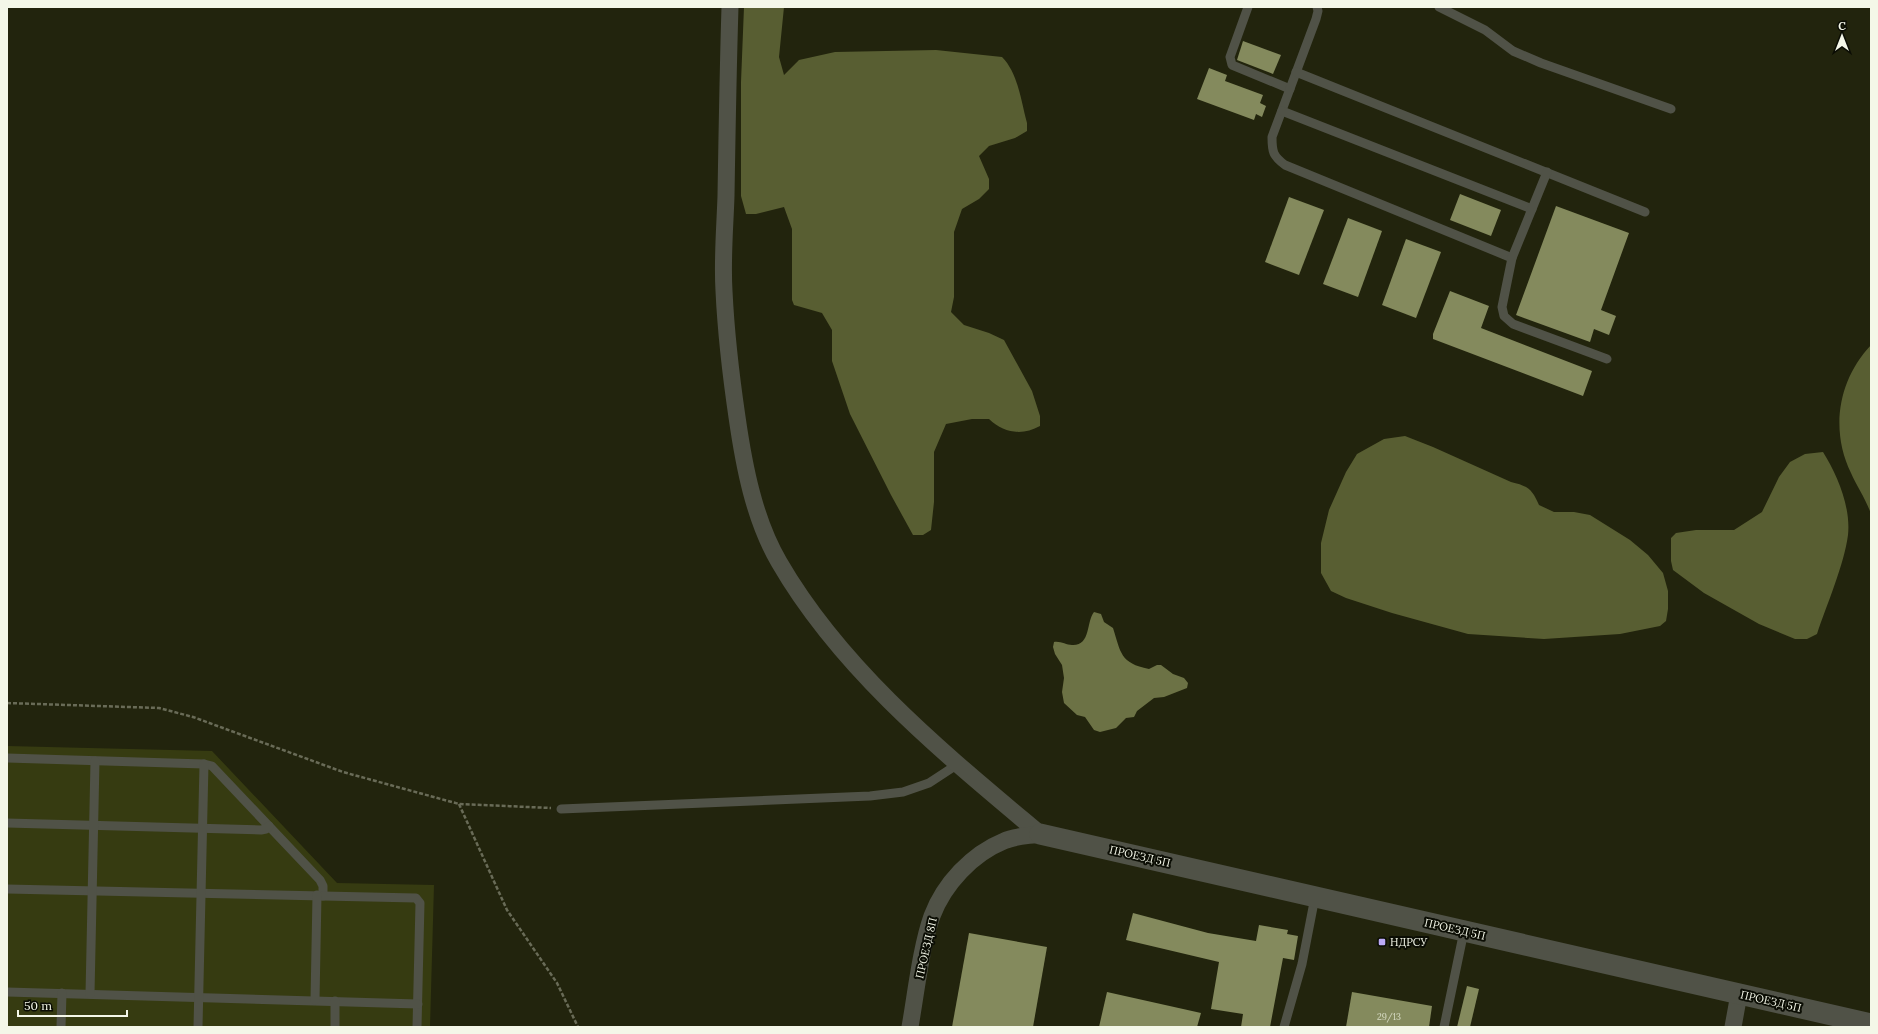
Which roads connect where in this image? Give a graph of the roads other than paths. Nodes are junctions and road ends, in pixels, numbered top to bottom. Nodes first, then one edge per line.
1 (730, 7) edge
2 (1248, 7) edge
3 (1317, 7) edge
4 (1439, 7) edge
5 (1296, 72) junction
6 (1290, 89) junction
7 (1671, 109) dead end
8 (1282, 110) junction
9 (1547, 172) junction
10 (1532, 208) junction
11 (1645, 212) dead end
12 (1512, 258) junction
13 (1607, 359) dead end
14 (7, 758) edge
15 (95, 761) junction
16 (204, 764) junction
17 (958, 764) junction
18 (561, 809) road end
19 (7, 823) edge
20 (94, 825) junction
21 (269, 826) junction
22 (203, 828) junction
23 (1040, 834) junction
24 (7, 889) edge
25 (92, 891) junction
26 (201, 892) junction
27 (320, 896) junction
28 (1315, 897) junction
29 (1464, 931) junction
30 (7, 992) edge
31 (62, 993) junction
32 (90, 994) junction
33 (1739, 994) junction
34 (198, 997) junction
35 (315, 1000) junction
36 (335, 1001) junction
37 (418, 1004) junction
38 (1871, 1024) edge
39 (61, 1027) edge
40 (198, 1027) edge
41 (334, 1027) edge
42 (418, 1027) edge
43 (910, 1027) edge
44 (1284, 1027) edge
45 (1444, 1027) edge
46 (1733, 1027) edge

1 - 17 street
2 - 6 lane
3 - 5 lane
4 - 7 lane
5 - 6 lane
5 - 9 lane
6 - 8 lane
8 - 10 lane
8 - 12 lane
9 - 10 lane
9 - 11 lane
10 - 12 lane
12 - 13 lane
14 - 15 lane
15 - 16 lane
15 - 20 lane
16 - 21 lane
16 - 22 lane
17 - 18 lane
17 - 23 street
19 - 20 lane
20 - 22 lane
20 - 25 lane
21 - 22 lane
21 - 27 lane
22 - 26 lane
23 - 28 street, ПРОЕЗД 5П
23 - 43 street, ПРОЕЗД 8П
24 - 25 lane
25 - 26 lane
25 - 32 lane
26 - 27 lane
26 - 34 lane
27 - 35 lane
27 - 37 lane
28 - 29 street, ПРОЕЗД 5П
28 - 44 lane
29 - 33 street, ПРОЕЗД 5П
29 - 45 lane
30 - 31 lane
31 - 32 lane
31 - 39 lane
32 - 34 lane
33 - 38 street, ПРОЕЗД 5П
33 - 46 street
34 - 35 lane
34 - 40 lane
35 - 36 lane
36 - 37 lane
36 - 41 lane
37 - 42 lane

